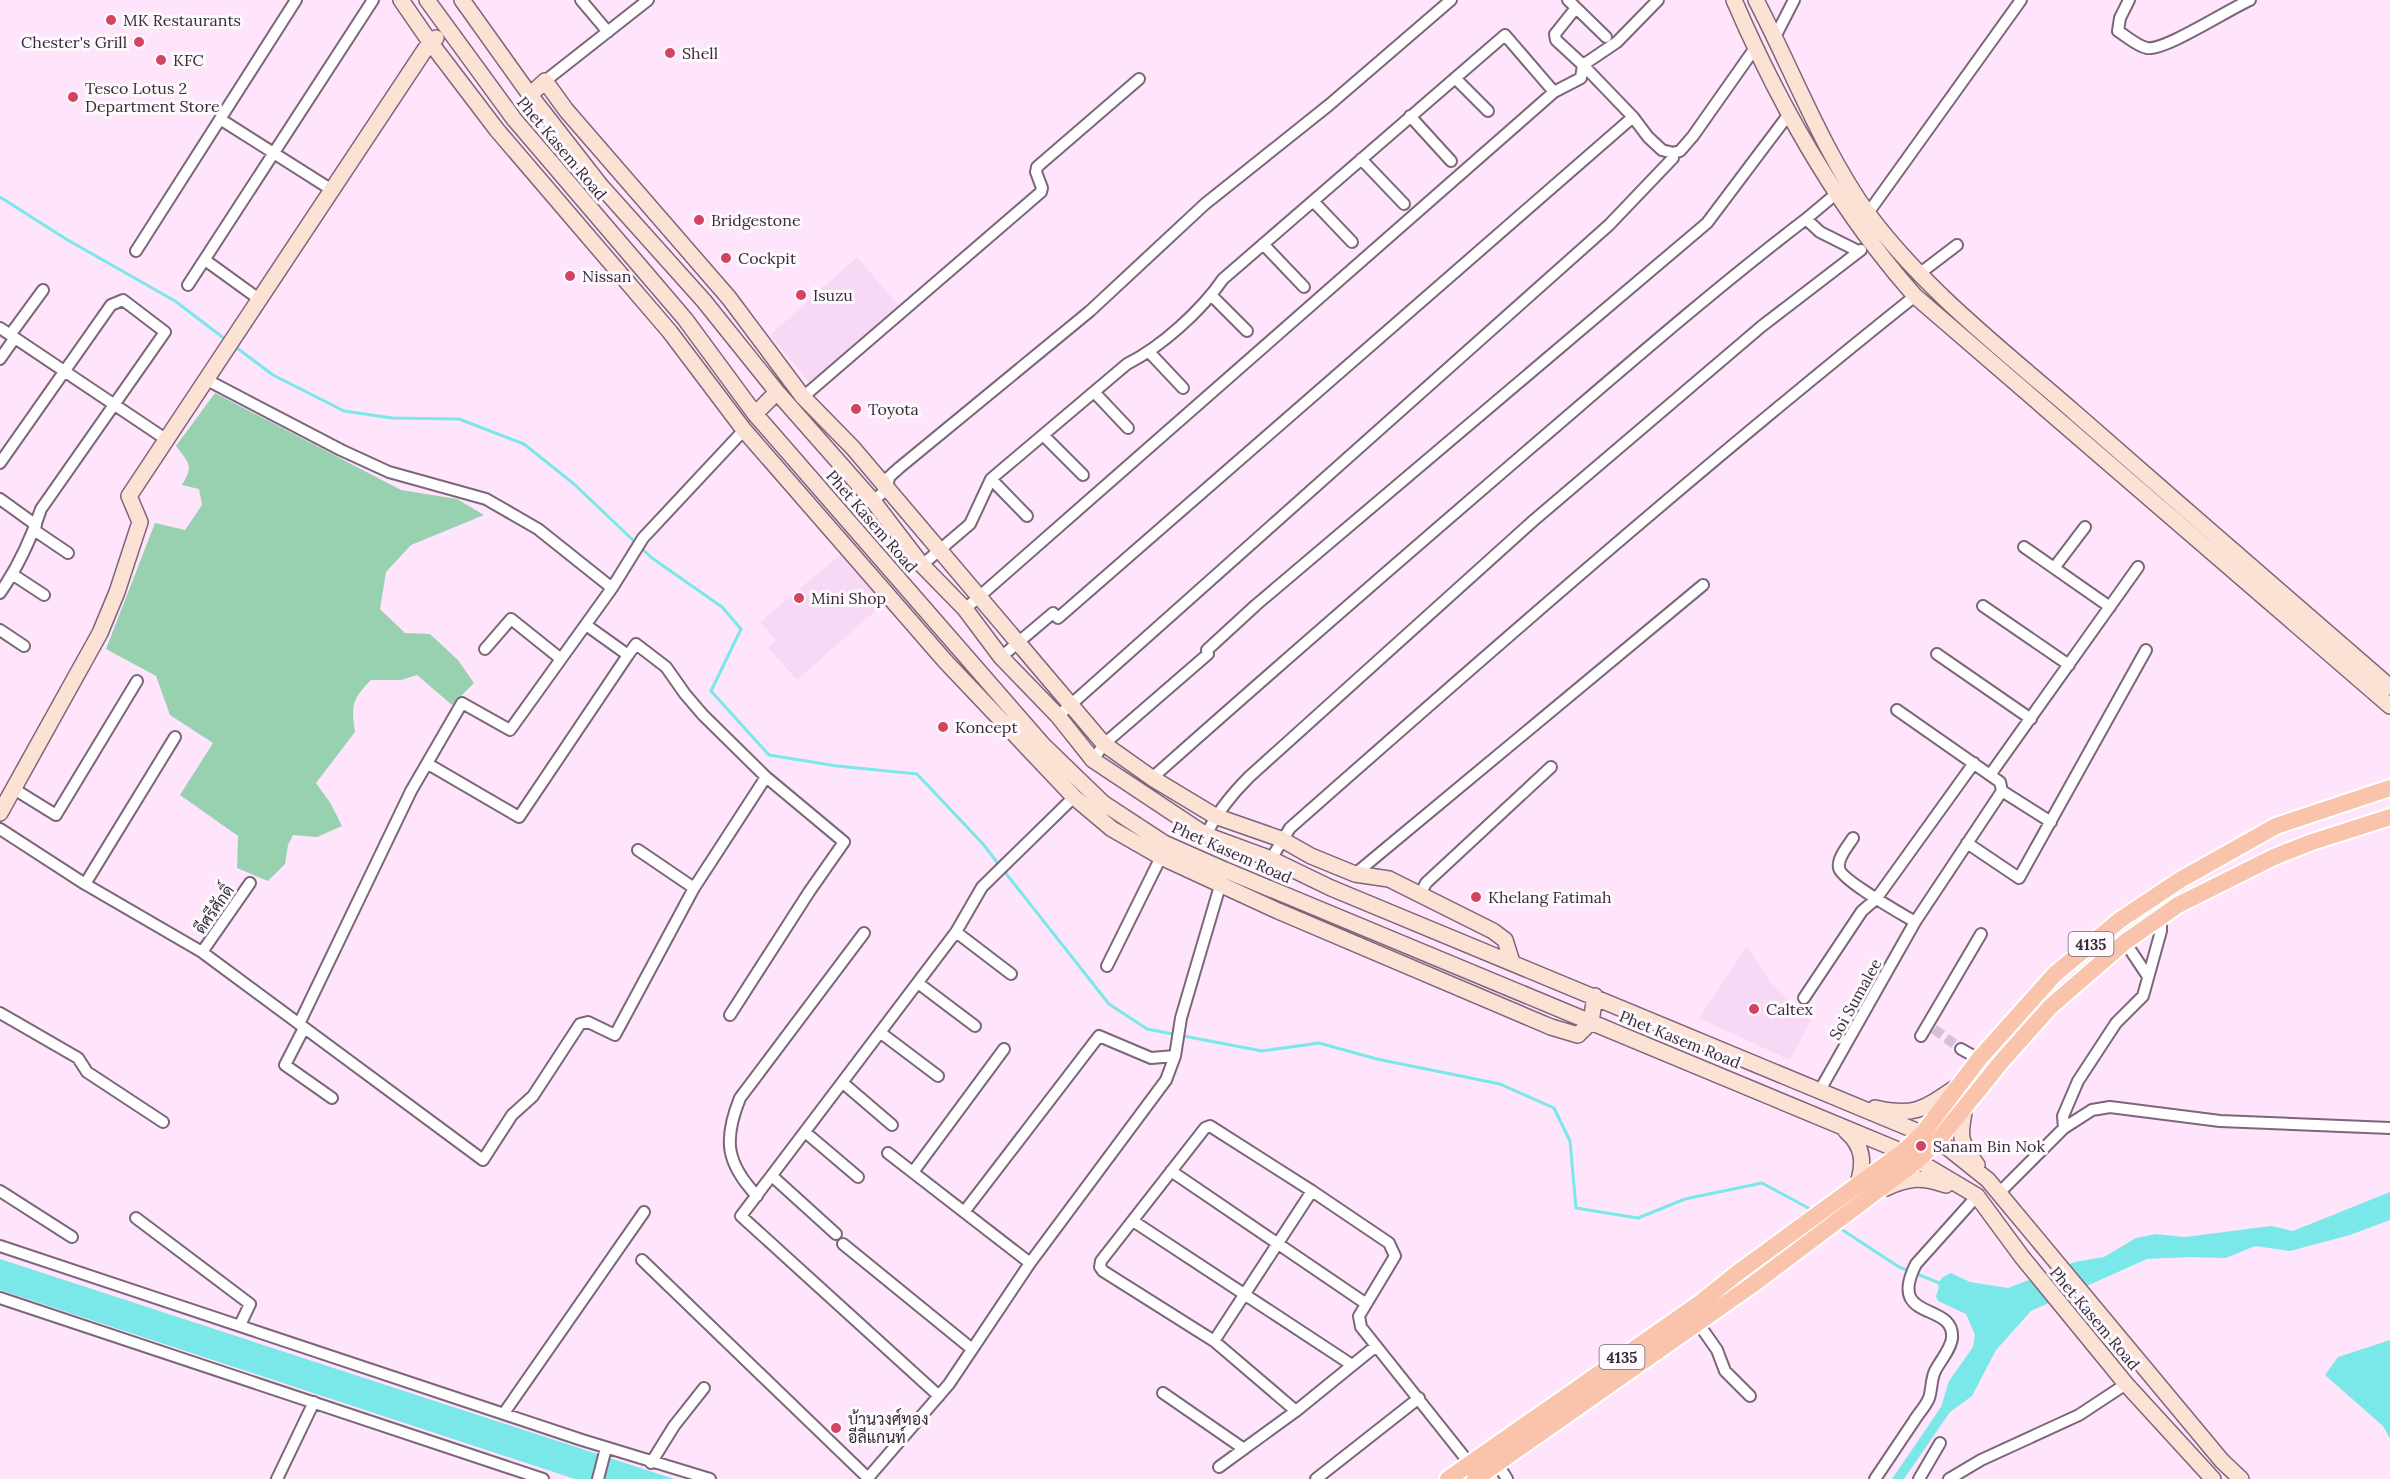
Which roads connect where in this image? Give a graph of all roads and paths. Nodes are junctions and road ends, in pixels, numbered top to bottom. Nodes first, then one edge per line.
1 (296, 0) edge
2 (373, 0) edge
3 (401, 0) edge
4 (427, 0) edge
5 (462, 0) edge
6 (581, 0) edge
7 (646, 0) edge
8 (1451, 0) edge
9 (1568, 0) edge
10 (1658, 0) edge
11 (1734, 0) edge
12 (1756, 0) edge
13 (1794, 0) edge
14 (2021, 0) edge
15 (2129, 0) edge
16 (2250, 0) edge
17 (1575, 9) junction
18 (448, 29) junction
19 (608, 32) junction
20 (1606, 37) dead end
21 (1775, 37) junction
22 (430, 42) junction
23 (1755, 48) junction
24 (1583, 65) junction
25 (1455, 78) junction
26 (1139, 79) dead end
27 (544, 81) junction
28 (1554, 92) junction
29 (530, 95) junction
30 (1488, 111) dead end
31 (1789, 114) junction
32 (1410, 117) junction
33 (1633, 117) junction
34 (220, 119) junction
35 (1673, 153) junction
36 (273, 154) junction
37 (1361, 159) junction
38 (1450, 161) dead end
39 (332, 190) junction
40 (1837, 193) junction
41 (1313, 201) junction
42 (1404, 204) dead end
43 (1868, 213) junction
44 (1806, 219) junction
45 (1352, 243) dead end
46 (1263, 244) junction
47 (1957, 245) dead end
48 (1865, 248) junction
49 (136, 251) dead end
50 (205, 260) junction
51 (1919, 274) junction
52 (188, 285) dead end
53 (1304, 287) dead end
54 (43, 290) dead end
55 (1212, 296) junction
56 (1915, 296) junction
57 (260, 299) junction
58 (0, 328) edge
59 (1247, 331) dead end
60 (12, 337) junction
61 (1150, 353) junction
62 (0, 359) edge
63 (63, 371) junction
64 (207, 381) junction
65 (1183, 388) dead end
66 (777, 392) junction
67 (1094, 392) junction
68 (803, 397) junction
69 (115, 406) junction
70 (755, 414) junction
71 (1128, 428) dead end
72 (744, 430) junction
73 (1043, 435) junction
74 (166, 440) junction
75 (0, 463) edge
76 (1083, 475) dead end
77 (991, 479) junction
78 (887, 489) junction
79 (0, 499) edge
80 (873, 501) junction
81 (1027, 516) dead end
82 (2085, 527) dead end
83 (35, 528) junction
84 (2024, 547) dead end
85 (939, 551) junction
86 (68, 553) dead end
87 (922, 565) junction
88 (2138, 567) dead end
89 (2054, 568) junction
90 (0, 572) edge
91 (11, 576) junction
92 (1703, 585) dead end
93 (612, 588) junction
94 (0, 593) edge
95 (44, 595) dead end
96 (979, 596) junction
97 (1983, 606) dead end
98 (2110, 607) junction
99 (965, 609) junction
100 (586, 625) junction
101 (0, 630) edge
102 (1018, 643) junction
103 (24, 646) dead end
104 (485, 650) dead end
105 (2146, 650) dead end
106 (1937, 654) dead end
107 (628, 655) junction
108 (1001, 657) junction
109 (561, 659) junction
110 (2069, 665) junction
111 (137, 681) dead end
112 (2390, 687) edge
113 (1070, 704) junction
114 (2390, 706) edge
115 (1897, 710) dead end
116 (1058, 716) junction
117 (2031, 719) junction
118 (175, 737) dead end
119 (1104, 744) junction
120 (1038, 750) junction
121 (1093, 760) junction
122 (1974, 763) junction
123 (428, 764) junction
124 (1551, 767) dead end
125 (1990, 775) junction
126 (766, 777) junction
127 (1152, 778) junction
128 (2390, 788) edge
129 (14, 789) junction
130 (2002, 791) junction
131 (1074, 797) junction
132 (0, 813) edge
133 (1215, 816) junction
134 (2390, 817) edge
135 (2051, 822) junction
136 (0, 829) edge
137 (1206, 835) junction
138 (1853, 838) dead end
139 (1281, 839) junction
140 (1967, 843) junction
141 (638, 850) dead end
142 (1161, 857) junction
143 (1271, 859) junction
144 (1347, 871) junction
145 (1223, 877) junction
146 (250, 883) dead end
147 (85, 884) junction
148 (694, 888) junction
149 (1331, 888) junction
150 (1420, 895) junction
151 (1876, 899) junction
152 (2161, 916) junction
153 (1915, 922) junction
154 (956, 932) junction
155 (864, 933) dead end
156 (1981, 934) dead end
157 (2126, 942) junction
158 (202, 952) junction
159 (1512, 962) junction
160 (1107, 966) dead end
161 (1011, 974) dead end
162 (2147, 975) junction
163 (918, 983) junction
164 (1595, 996) junction
165 (1804, 998) dead end
166 (0, 1013) edge
167 (1934, 1014) junction
168 (730, 1015) dead end
169 (1591, 1022) junction
170 (302, 1026) junction
171 (975, 1026) dead end
172 (1934, 1029) dead end
173 (881, 1033) junction
174 (1921, 1036) dead end
175 (1004, 1049) dead end
176 (1961, 1049) tunnel mouth
177 (1175, 1056) junction
178 (1979, 1059) junction
179 (938, 1076) dead end
180 (843, 1083) junction
181 (1957, 1087) junction
182 (1820, 1090) junction
183 (332, 1098) dead end
184 (1846, 1101) junction
185 (1965, 1107) junction
186 (163, 1122) dead end
187 (892, 1125) dead end
188 (1840, 1126) junction
189 (2064, 1128) junction
190 (2390, 1128) edge
191 (805, 1132) junction
192 (1930, 1137) junction
193 (1903, 1152) junction
194 (888, 1153) dead end
195 (1918, 1160) junction
196 (1171, 1171) junction
197 (913, 1172) junction
198 (772, 1176) junction
199 (858, 1176) dead end
200 (1988, 1180) junction
201 (0, 1191) edge
202 (1312, 1191) junction
203 (1863, 1192) junction
204 (1998, 1194) junction
205 (757, 1196) junction
206 (1977, 1196) junction
207 (644, 1212) dead end
208 (964, 1212) junction
209 (136, 1218) dead end
210 (1133, 1221) junction
211 (836, 1234) dead end
212 (72, 1237) dead end
213 (1279, 1243) junction
214 (843, 1244) dead end
215 (0, 1246) edge
216 (642, 1260) dead end
217 (1030, 1263) junction
218 (1244, 1294) junction
219 (0, 1298) edge
220 (1365, 1304) junction
221 (1698, 1323) junction
222 (240, 1324) junction
223 (1214, 1341) junction
224 (1376, 1346) junction
225 (972, 1349) junction
226 (1352, 1365) junction
227 (2126, 1383) junction
228 (704, 1388) dead end
229 (1163, 1393) dead end
230 (939, 1396) junction
231 (1750, 1396) dead end
232 (1419, 1398) junction
233 (314, 1402) junction
234 (1296, 1411) junction
235 (504, 1413) junction
236 (1940, 1443) dead end
237 (606, 1448) junction
238 (1244, 1449) junction
239 (651, 1462) junction
240 (1497, 1463) junction
241 (1219, 1467) dead end
242 (1472, 1471) edge
243 (867, 1478) edge
244 (2209, 1478) edge
245 (277, 1479) edge
246 (543, 1479) edge
247 (598, 1479) edge
248 (710, 1479) edge
249 (1316, 1479) edge
250 (1448, 1479) edge
251 (1507, 1479) edge
252 (1875, 1479) edge
253 (1918, 1479) edge
254 (1949, 1479) edge
255 (2241, 1479) edge

1 - 34 street
2 - 36 street
3 - 22 main road
4 - 18 main road, Phet Kasem Road
5 - 29 main road, Phet Kasem Road
6 - 19 street
7 - 19 street
8 - 78 street
9 - 17 street
10 - 24 street
11 - 23 main road
12 - 21 main road
13 - 21 street
14 - 43 street
15 - 16 street
17 - 20 street
17 - 24 street
18 - 22 main road
18 - 70 main road, Phet Kasem Road
19 - 27 street
21 - 43 main road
22 - 39 main road
22 - 72 main road
23 - 31 main road
23 - 35 street
24 - 28 street
24 - 33 street
25 - 28 street
25 - 30 street
25 - 32 street
26 - 68 street
27 - 29 main road
27 - 68 main road
28 - 96 street
29 - 66 main road, Phet Kasem Road
31 - 40 main road
31 - 119 street
32 - 37 street
32 - 38 street
33 - 35 street
33 - 102 street
34 - 36 street
34 - 49 street
35 - 113 street
36 - 39 street
36 - 50 street
37 - 41 street
37 - 42 street
39 - 57 main road
40 - 44 street
40 - 48 main road
41 - 45 street
41 - 46 street
43 - 51 main road
44 - 48 street
44 - 127 street
46 - 53 street
46 - 55 street
47 - 51 street
48 - 56 main road
48 - 133 street
50 - 52 street
50 - 57 street
51 - 112 main road
54 - 60 street
55 - 59 street
55 - 61 street
56 - 114 main road
56 - 139 street
57 - 64 main road
58 - 60 street
60 - 62 street
60 - 63 street
61 - 65 street
61 - 67 street
63 - 69 street
63 - 69 street
63 - 75 street
64 - 74 main road
64 - 93 street
66 - 70 main road
66 - 80 main road, Phet Kasem Road
67 - 71 street
67 - 73 street
68 - 78 main road
69 - 74 street
69 - 83 street
70 - 120 main road, Phet Kasem Road
72 - 93 street
72 - 120 main road
73 - 76 street
73 - 77 street
74 - 129 main road
77 - 81 street
77 - 85 street
78 - 80 street
78 - 85 main road
79 - 83 street
80 - 87 main road, Phet Kasem Road
82 - 89 street
83 - 86 street
83 - 91 street
84 - 89 street
85 - 87 street
85 - 96 main road
87 - 99 main road, Phet Kasem Road
88 - 98 street
89 - 98 street
90 - 91 street
91 - 94 street
91 - 95 street
92 - 144 street
93 - 100 street
96 - 99 street
96 - 102 main road
97 - 110 street
98 - 110 street
99 - 108 main road, Phet Kasem Road
100 - 107 street
100 - 109 street
101 - 103 street
102 - 108 street
102 - 113 main road
104 - 109 street
105 - 135 street
106 - 117 street
107 - 123 street
107 - 126 street
108 - 116 main road, Phet Kasem Road
109 - 123 street
110 - 117 street
111 - 129 street
113 - 116 street
113 - 119 main road
115 - 122 street
116 - 121 main road, Phet Kasem Road
117 - 125 street
118 - 147 street
119 - 121 street
119 - 127 main road
120 - 131 main road
120 - 145 main road, Phet Kasem Road
121 - 137 main road, Phet Kasem Road
122 - 125 street
122 - 151 street
123 - 170 street
124 - 150 street
125 - 130 street
126 - 148 street
126 - 168 street
127 - 133 main road
128 - 178 main road, 4135
129 - 132 main road
130 - 135 street
130 - 140 street, Soi Sumalee
131 - 142 main road
131 - 154 street
133 - 137 street
133 - 139 main road
134 - 152 main road, 4135
135 - 140 street
136 - 147 street
137 - 143 main road, Phet Kasem Road
138 - 151 street
139 - 143 street
139 - 144 main road
140 - 153 street, Soi Sumalee
141 - 148 street
142 - 145 main road
142 - 160 street
143 - 149 main road, Phet Kasem Road
144 - 149 street
144 - 150 main road
145 - 169 main road, Phet Kasem Road
145 - 177 street
146 - 158 street, ดีศรีศักดิ์
147 - 158 street
148 - 170 street
149 - 159 main road, Phet Kasem Road
150 - 159 main road
151 - 153 street
151 - 165 street
152 - 157 main road, 4135
152 - 162 street
153 - 182 street, Soi Sumalee
154 - 161 street
154 - 163 street
155 - 205 street
156 - 167 street
157 - 162 street
157 - 185 main road, 4135
158 - 170 street
159 - 164 main road, Phet Kasem Road
162 - 189 street
163 - 171 street
163 - 173 street
164 - 169 main road
164 - 182 main road, Phet Kasem Road
166 - 186 street
167 - 172 street
167 - 174 street
169 - 188 main road, Phet Kasem Road
170 - 183 street
173 - 179 street
173 - 180 street
175 - 197 street
176 - 178 street
177 - 208 street
177 - 217 street
178 - 181 main road, 4135
180 - 187 street
180 - 191 street
181 - 184 main road
181 - 192 main road, 4135
182 - 184 main road, Phet Kasem Road
184 - 192 main road, Phet Kasem Road
185 - 192 main road, 4135
185 - 200 main road
188 - 193 main road, Phet Kasem Road
188 - 203 main road
189 - 190 street
189 - 204 street
191 - 198 street
191 - 199 street
192 - 193 main road, 4135
192 - 195 main road, 4135
192 - 200 main road, Phet Kasem Road
193 - 195 main road, Phet Kasem Road
193 - 203 main road, 4135
194 - 197 street
195 - 203 main road, 4135
195 - 206 main road, Phet Kasem Road
196 - 202 street
196 - 210 street
196 - 213 street
197 - 208 street
198 - 205 street
198 - 211 street
200 - 204 main road, Phet Kasem Road
201 - 212 street
202 - 213 street
202 - 220 street
203 - 206 main road
203 - 221 main road, 4135
203 - 242 main road, 4135
204 - 255 main road, Phet Kasem Road
205 - 230 street
206 - 227 main road, Phet Kasem Road
206 - 252 street
207 - 235 street
208 - 217 street
209 - 222 street
210 - 218 street
210 - 223 street
213 - 218 street
213 - 220 street
214 - 225 street
215 - 222 street
216 - 243 street
217 - 225 street
218 - 223 street
218 - 226 street
219 - 233 street
220 - 224 street
221 - 231 street
221 - 240 main road, 4135
222 - 235 street
223 - 234 street
224 - 226 street
224 - 232 street
225 - 230 street
226 - 234 street
227 - 244 main road, Phet Kasem Road
227 - 254 street
228 - 239 street
229 - 238 street
230 - 243 street
232 - 242 street
232 - 249 street
233 - 245 street
233 - 246 street
234 - 238 street
235 - 237 street
236 - 253 street
237 - 239 street
237 - 247 street
238 - 241 street
239 - 248 street
240 - 242 main road, 4135
240 - 251 street
242 - 250 main road, 4135

